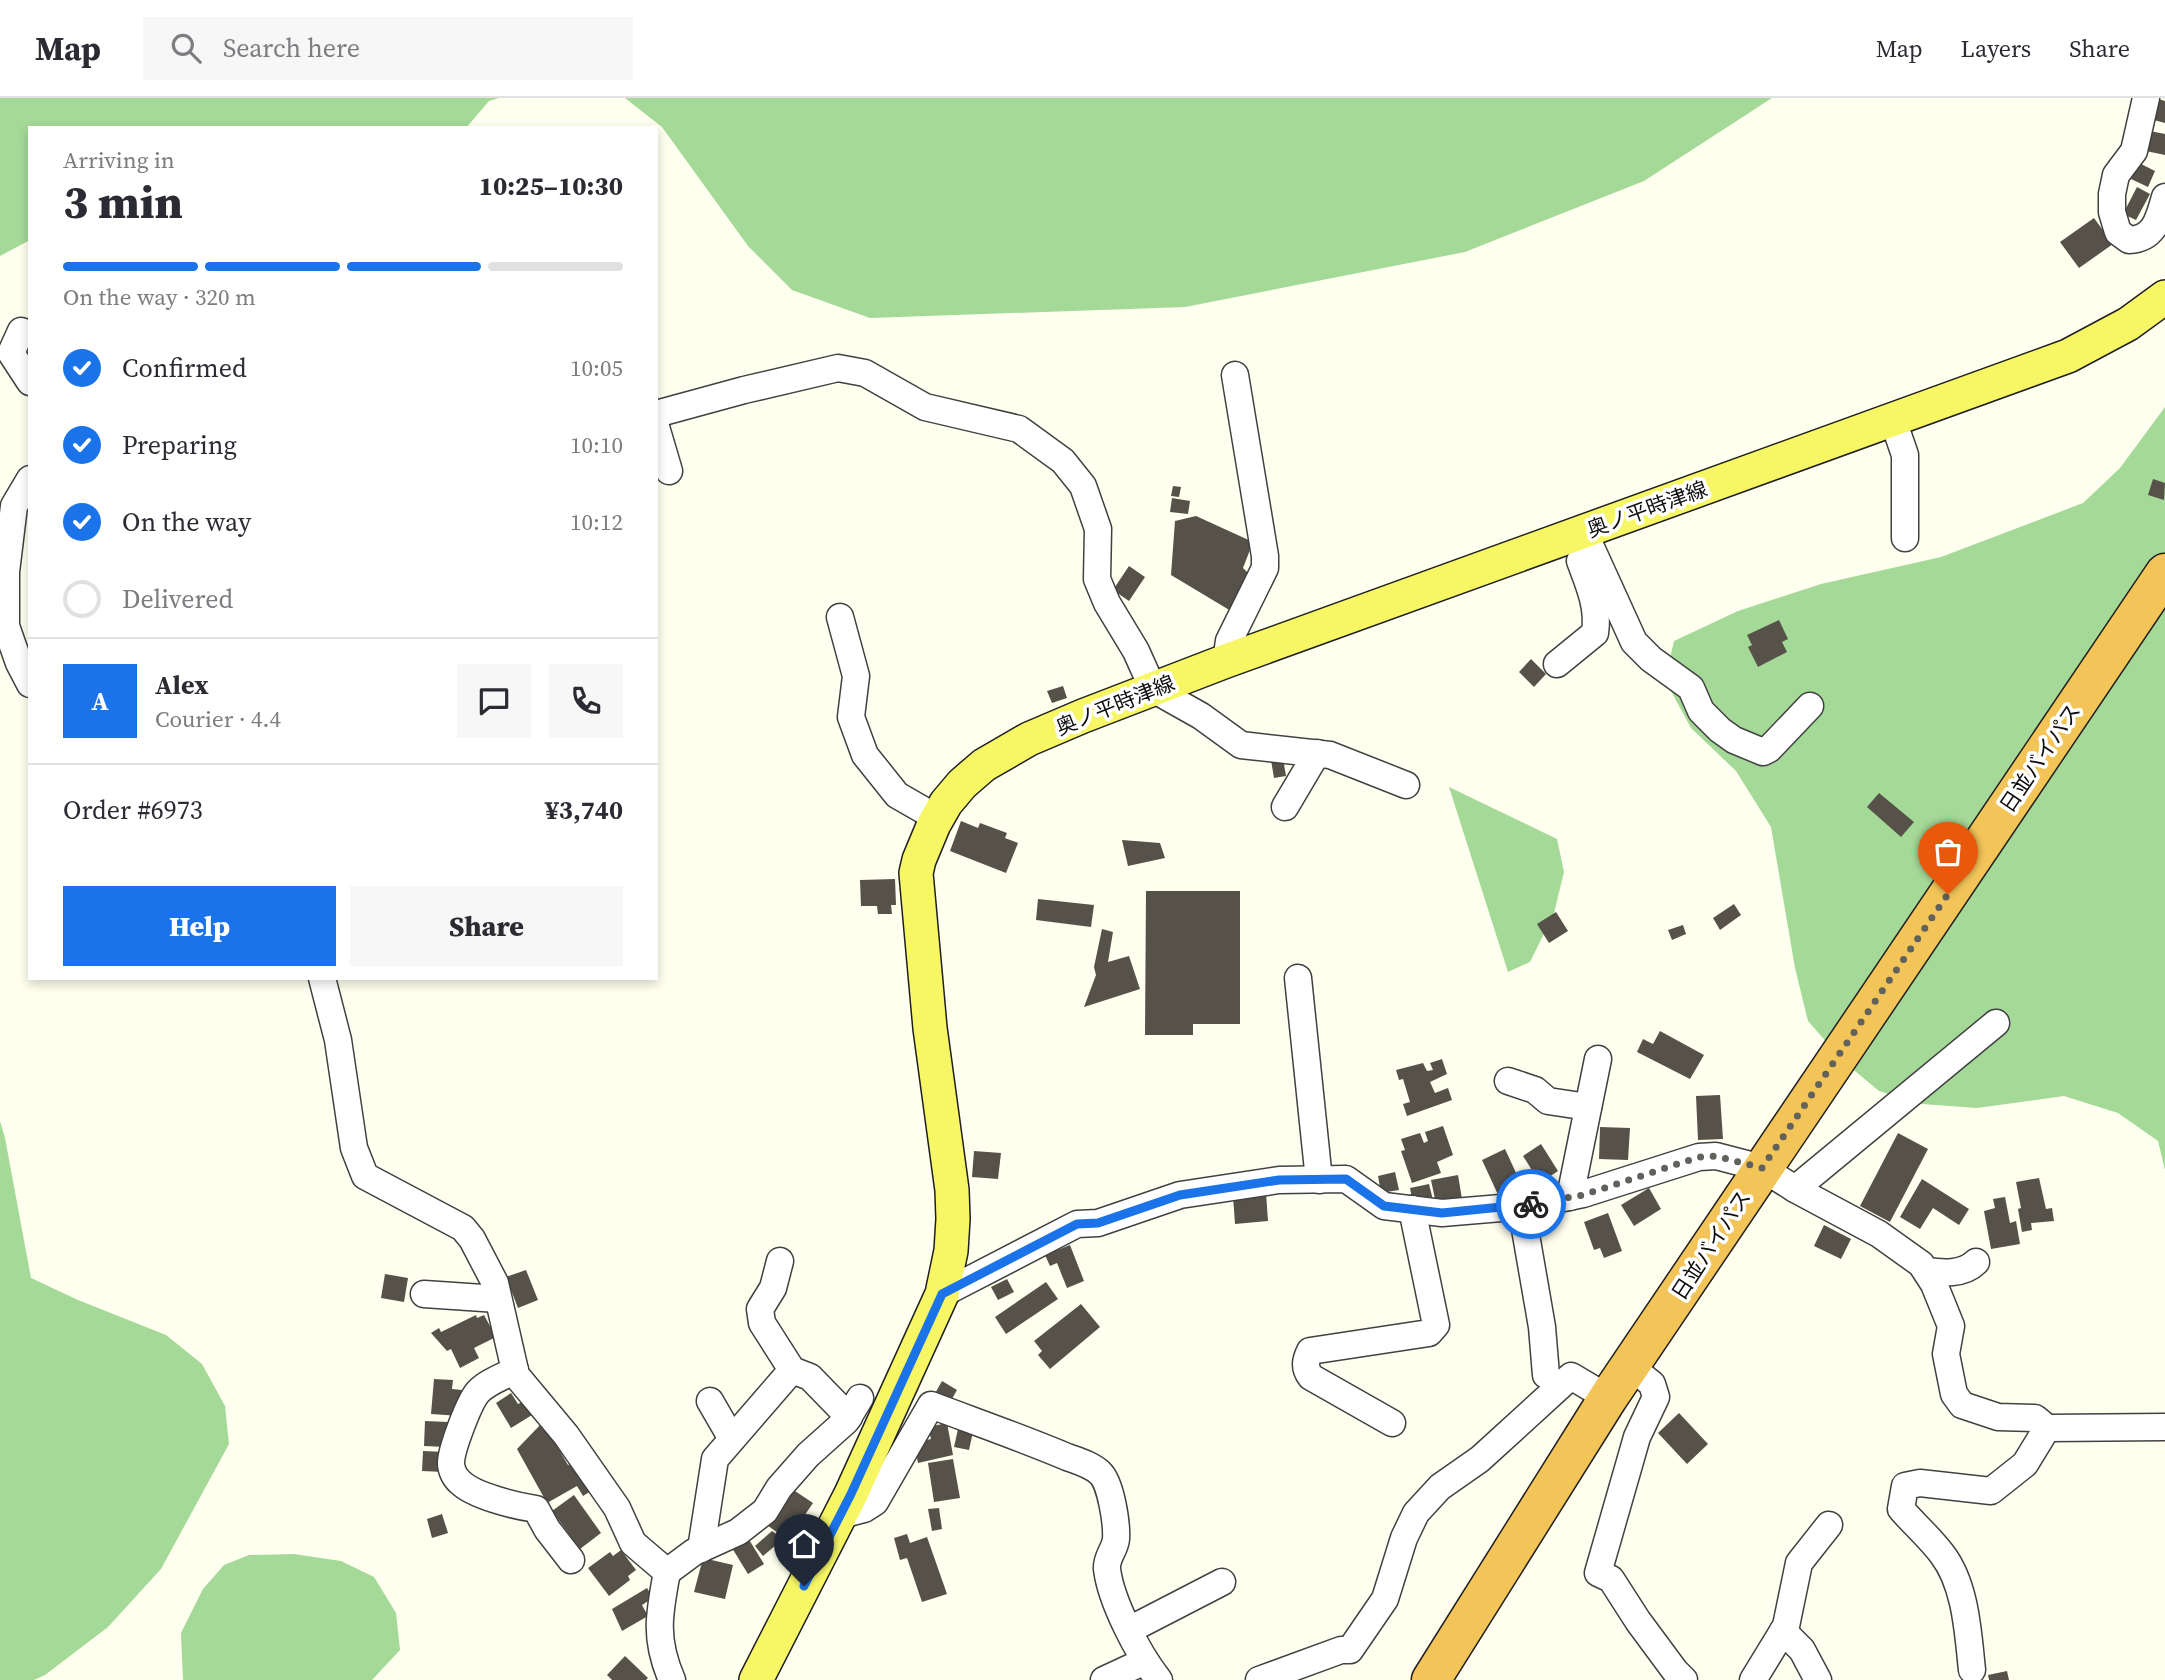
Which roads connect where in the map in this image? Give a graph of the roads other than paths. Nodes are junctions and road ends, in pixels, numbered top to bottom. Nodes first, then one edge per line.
1 (2146, 98) edge
2 (2165, 197) edge
3 (2165, 297) edge
4 (28, 333) edge
5 (1235, 375) dead end
6 (28, 379) edge
7 (658, 413) edge
8 (1893, 420) junction
9 (658, 434) edge
10 (669, 471) dead end
11 (28, 482) edge
12 (1577, 534) junction
13 (1905, 538) dead end
14 (2165, 573) edge
15 (840, 617) dead end
16 (1226, 661) junction
17 (1558, 664) dead end
18 (28, 680) edge
19 (1153, 689) junction
20 (1810, 706) dead end
21 (1317, 753) junction
22 (1406, 785) dead end
23 (1285, 807) dead end
24 (937, 818) junction
25 (1297, 978) dead end
26 (323, 980) edge
27 (1996, 1023) dead end
28 (1598, 1059) dead end
29 (1508, 1081) dead end
30 (1588, 1107) junction
31 (1762, 1168) junction
32 (1319, 1180) junction
33 (1795, 1189) junction
34 (1570, 1197) junction
35 (1521, 1206) junction
36 (1412, 1209) junction
37 (780, 1261) dead end
38 (1976, 1262) dead end
39 (1926, 1271) junction
40 (424, 1294) dead end
41 (942, 1294) junction
42 (498, 1299) junction
43 (1631, 1367) junction
44 (515, 1370) junction
45 (792, 1370) junction
46 (1546, 1375) dead end
47 (1608, 1398) junction
48 (710, 1401) dead end
49 (1392, 1423) dead end
50 (2165, 1427) edge
51 (2046, 1428) junction
52 (732, 1439) junction
53 (841, 1515) junction
54 (1829, 1525) dead end
55 (701, 1549) junction
56 (571, 1560) dead end
57 (667, 1572) junction
58 (1222, 1582) dead end
59 (1129, 1630) junction
60 (1783, 1631) junction
61 (1152, 1670) edge
62 (1972, 1670) dead end
63 (672, 1680) edge
64 (756, 1680) edge
65 (1104, 1680) edge
66 (1259, 1680) edge
67 (1431, 1680) edge
68 (1684, 1680) edge
69 (1753, 1680) edge
70 (1818, 1680) edge

1 - 2 street
3 - 8 main road, 奥ノ平時津線
4 - 6 street
5 - 16 street
7 - 19 street
8 - 12 main road, 奥ノ平時津線
8 - 13 street
9 - 10 street
11 - 18 street
12 - 16 main road, 奥ノ平時津線
12 - 17 street
12 - 20 street
14 - 31 highway, 日並バイパス
15 - 24 street
16 - 19 main road, 奥ノ平時津線
19 - 21 street
19 - 24 main road, 奥ノ平時津線
21 - 22 street
21 - 23 street
24 - 41 main road, 奥ノ平時津線
25 - 32 street
26 - 42 street
27 - 33 street
28 - 30 street
29 - 30 street
30 - 34 street
31 - 33 street
31 - 34 street
31 - 43 highway, 日並バイパス
32 - 36 street
32 - 41 street
33 - 39 street
34 - 35 street
35 - 36 street
35 - 46 street
36 - 49 street
37 - 45 street
38 - 39 street
39 - 51 street
40 - 42 street
41 - 53 main road, 奥ノ平時津線
42 - 44 street
43 - 47 highway, 日並バイパス
43 - 68 street
44 - 56 street
44 - 57 street
45 - 52 street
45 - 55 street
47 - 66 street
47 - 67 highway, 日並バイパス
48 - 52 street
50 - 51 street
51 - 62 street
52 - 55 street
53 - 59 street
53 - 64 main road, 奥ノ平時津線
54 - 60 street
55 - 57 street
57 - 63 street
58 - 59 street
59 - 61 street
60 - 69 street
60 - 70 street
61 - 65 street

